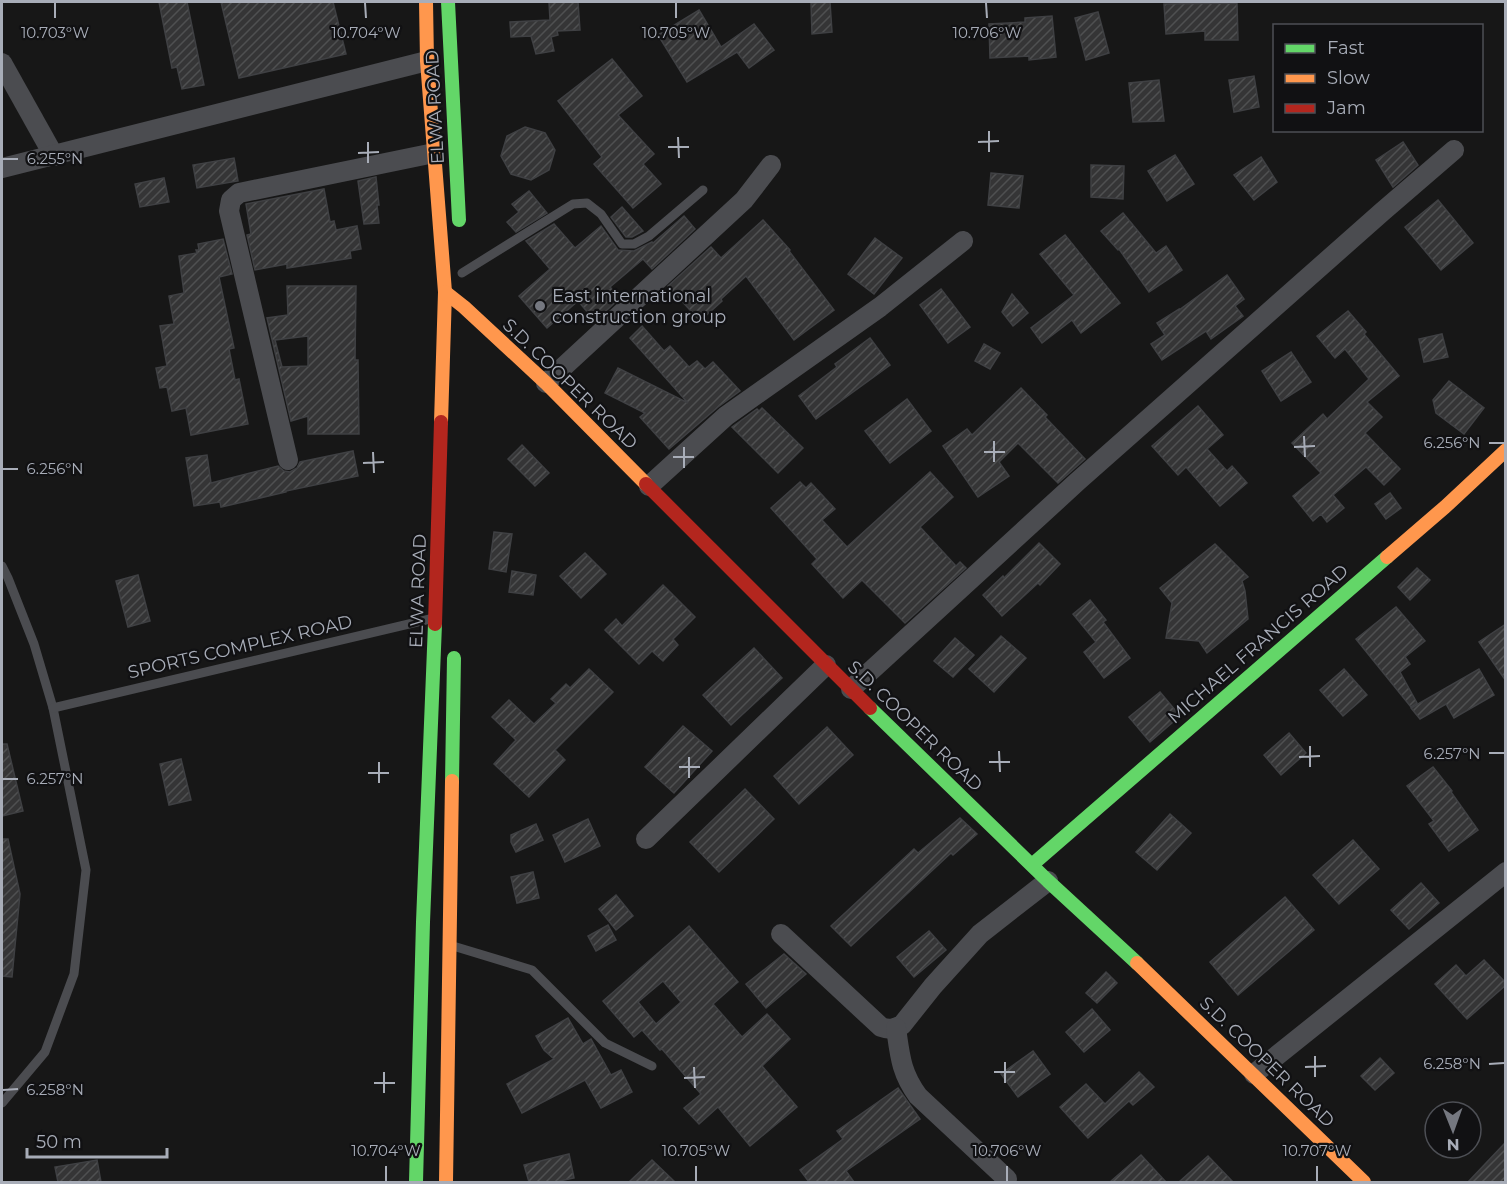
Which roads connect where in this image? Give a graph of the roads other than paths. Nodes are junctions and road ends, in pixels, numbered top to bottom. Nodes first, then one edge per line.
1 (426, 2) edge
2 (448, 2) edge
3 (427, 62) junction
4 (2, 63) edge
5 (1454, 150) dead end
6 (434, 153) junction
7 (54, 156) junction
8 (771, 165) dead end
9 (2, 168) edge
10 (703, 190) dead end
11 (460, 238) dead end
12 (963, 241) dead end
13 (462, 267) joint
14 (445, 292) junction
15 (464, 313) junction
16 (546, 383) junction
17 (1506, 450) edge
18 (288, 460) dead end
19 (649, 486) junction
20 (2, 566) edge
21 (435, 618) junction
22 (454, 650) dead end
23 (826, 665) junction
24 (851, 689) junction
25 (53, 708) junction
26 (646, 839) dead end
27 (1033, 864) junction
28 (1506, 872) edge
29 (1048, 881) junction
30 (782, 934) dead end
31 (450, 945) junction
32 (896, 1028) junction
33 (652, 1066) dead end
34 (1254, 1074) junction
35 (2, 1103) edge
36 (1007, 1179) dead end
37 (416, 1182) edge
38 (446, 1182) edge
39 (1364, 1182) edge

1 - 3 main road, ELWA ROAD
2 - 11 main road, ELWA ROAD
3 - 6 main road, ELWA ROAD
3 - 7 street
4 - 7 street
5 - 24 street
6 - 14 main road, ELWA ROAD
6 - 18 street
7 - 9 street
8 - 16 street
10 - 13 lane
12 - 19 street
13 - 15 main road
14 - 15 main road, S.D. COOPER ROAD
14 - 21 main road, ELWA ROAD
15 - 16 main road, S.D. COOPER ROAD
16 - 19 main road, S.D. COOPER ROAD
17 - 27 main road, MICHAEL FRANCIS ROAD
19 - 23 main road, S.D. COOPER ROAD
20 - 25 lane
21 - 25 lane, SPORTS COMPLEX ROAD
21 - 37 main road, ELWA ROAD
22 - 31 main road, ELWA ROAD
23 - 24 main road, S.D. COOPER ROAD
23 - 26 street
24 - 27 main road, S.D. COOPER ROAD
25 - 35 lane
27 - 29 main road, S.D. COOPER ROAD
28 - 34 street
29 - 32 street
29 - 34 main road, S.D. COOPER ROAD
30 - 32 street
31 - 33 lane
31 - 38 main road, ELWA ROAD
32 - 36 street
34 - 39 main road, S.D. COOPER ROAD

